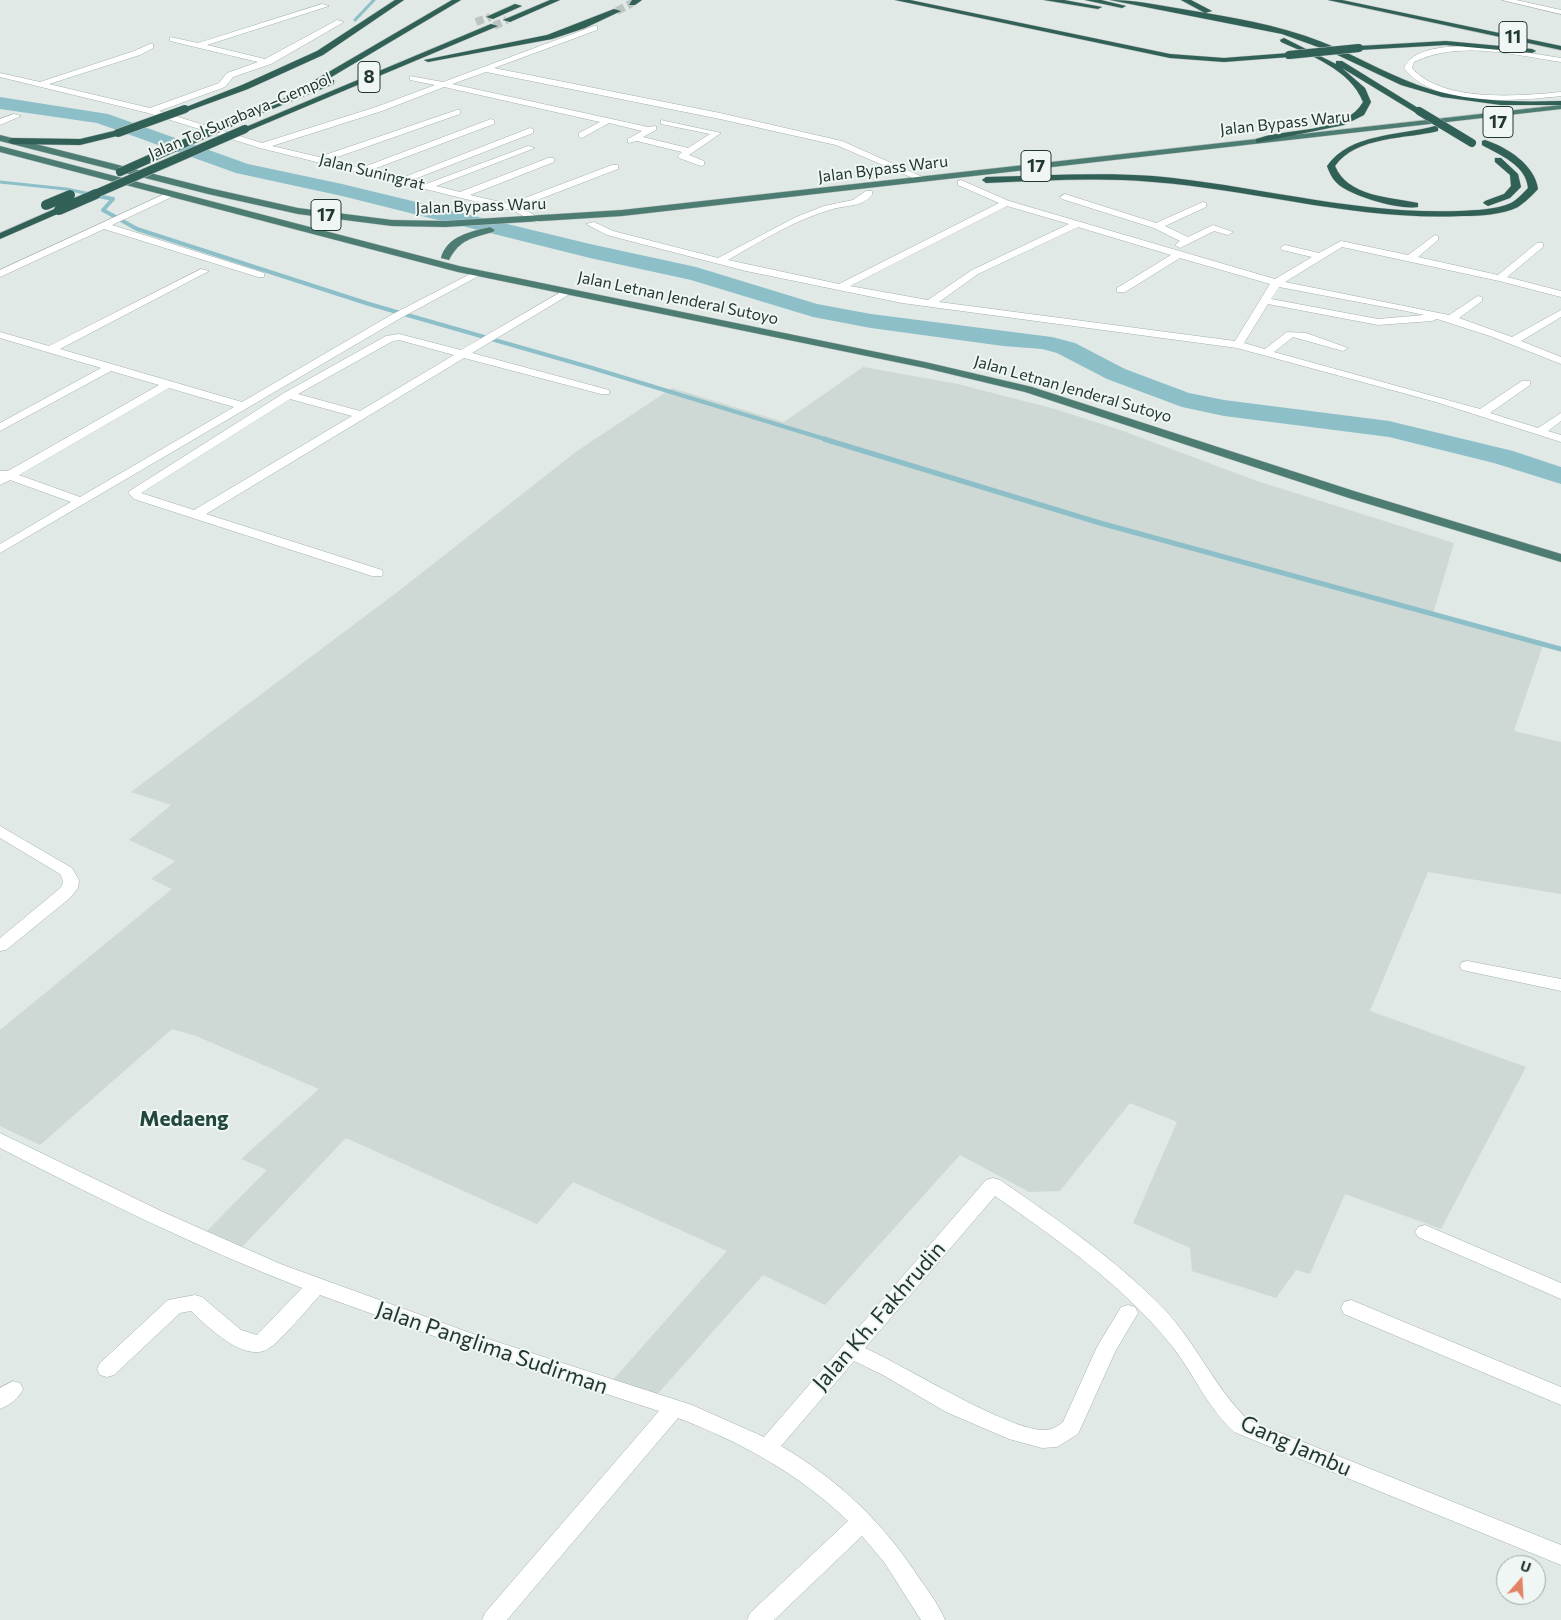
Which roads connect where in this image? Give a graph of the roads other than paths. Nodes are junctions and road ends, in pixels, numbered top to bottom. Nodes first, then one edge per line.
1 (400, 0) edge
2 (457, 0) edge
3 (464, 0) edge
4 (556, 0) edge
5 (899, 0) edge
6 (1048, 0) edge
7 (1089, 0) edge
8 (1115, 0) edge
9 (1185, 0) edge
10 (1332, 0) edge
11 (1354, 0) edge
12 (1506, 0) edge
13 (1524, 0) edge
14 (524, 3) dead end
15 (325, 6) dead end
16 (1561, 8) edge
17 (617, 10) tunnel mouth
18 (437, 12) junction
19 (1561, 12) edge
20 (1159, 14) junction
21 (1446, 15) dead end
22 (490, 17) tunnel mouth
23 (507, 20) tunnel mouth
24 (340, 22) dead end
25 (494, 26) tunnel mouth
26 (1252, 26) junction
27 (1464, 27) junction
28 (594, 28) dead end
29 (173, 38) dead end
30 (1561, 39) edge
31 (1284, 40) junction
32 (150, 46) dead end
33 (198, 46) junction
34 (1561, 48) edge
35 (1332, 50) junction
36 (1561, 55) edge
37 (1561, 60) edge
38 (268, 62) junction
39 (485, 69) junction
40 (350, 74) dead end
41 (0, 75) edge
42 (369, 77) junction
43 (413, 78) dead end
44 (16, 79) junction
45 (40, 84) junction
46 (0, 85) edge
47 (441, 85) junction
48 (1561, 94) edge
49 (1561, 103) edge
50 (268, 107) junction
51 (1561, 107) edge
52 (685, 109) junction
53 (151, 111) junction
54 (457, 112) dead end
55 (1561, 115) edge
56 (17, 116) dead end
57 (607, 121) junction
58 (0, 122) edge
59 (491, 122) dead end
60 (664, 122) junction
61 (1435, 129) junction
62 (650, 130) junction
63 (530, 131) dead end
64 (582, 135) dead end
65 (0, 138) edge
66 (12, 141) junction
67 (1259, 141) junction
68 (263, 146) junction
69 (0, 148) edge
70 (532, 148) dead end
71 (689, 151) junction
72 (322, 159) junction
73 (551, 160) dead end
74 (529, 161) dead end
75 (701, 162) dead end
76 (615, 167) dead end
77 (363, 170) junction
78 (923, 179) junction
79 (404, 180) junction
80 (986, 180) junction
81 (961, 183) junction
82 (428, 186) junction
83 (208, 191) junction
84 (450, 191) junction
85 (869, 193) junction
86 (171, 194) junction
87 (461, 195) junction
88 (1066, 196) dead end
89 (1006, 203) junction
90 (1203, 205) dead end
91 (510, 207) junction
92 (232, 209) junction
93 (302, 220) junction
94 (537, 220) junction
95 (105, 223) junction
96 (373, 224) junction
97 (590, 224) junction
98 (1075, 225) junction
99 (0, 226) edge
100 (1158, 226) junction
101 (494, 230) junction
102 (1228, 232) dead end
103 (0, 236) edge
104 (1434, 238) dead end
105 (1188, 241) junction
106 (1540, 245) dead end
107 (1285, 248) dead end
108 (1168, 252) junction
109 (1178, 255) junction
110 (1322, 256) junction
111 (446, 258) junction
112 (1410, 260) junction
113 (720, 261) junction
114 (204, 271) dead end
115 (480, 272) junction
116 (0, 274) edge
117 (261, 275) dead end
118 (1500, 278) junction
119 (1561, 281) edge
120 (1275, 285) junction
121 (839, 288) junction
122 (1121, 290) dead end
123 (1549, 290) junction
124 (566, 292) junction
125 (1561, 294) edge
126 (1478, 299) dead end
127 (1266, 301) junction
128 (930, 304) junction
129 (1561, 314) edge
130 (1446, 318) junction
131 (0, 335) edge
132 (1513, 341) junction
133 (1238, 345) junction
134 (1342, 348) dead end
135 (50, 350) junction
136 (1266, 352) junction
137 (465, 353) junction
138 (1561, 361) edge
139 (109, 368) junction
140 (1526, 382) dead end
141 (166, 385) junction
142 (605, 392) dead end
143 (288, 395) junction
144 (242, 406) junction
145 (1481, 414) junction
146 (362, 415) junction
147 (1561, 416) edge
148 (0, 428) edge
149 (1539, 433) junction
150 (1561, 439) edge
151 (3, 476) edge
152 (80, 501) junction
153 (195, 515) junction
154 (0, 549) edge
155 (1561, 558) edge
156 (377, 573) dead end
157 (0, 831) edge
158 (0, 946) edge
159 (1468, 966) dead end
160 (1561, 985) edge
161 (0, 1140) edge
162 (993, 1185) joint
163 (1425, 1232) dead end
164 (317, 1286) junction
165 (1561, 1291) edge
166 (1351, 1308) dead end
167 (1128, 1313) dead end
168 (849, 1350) junction
169 (107, 1369) dead end
170 (1561, 1396) edge
171 (672, 1409) junction
172 (766, 1449) junction
173 (864, 1521) junction
174 (1561, 1556) edge
175 (492, 1620) edge
176 (758, 1620) edge
177 (934, 1620) edge

1 - 66 highway, bridge
2 - 18 highway
3 - 18 highway
4 - 23 highway
5 - 36 highway, bridge
6 - 20 highway
7 - 20 highway
8 - 26 highway
9 - 26 highway
10 - 27 highway
11 - 27 highway, 11
12 - 19 street
13 - 16 street
14 - 22 highway
15 - 33 street
17 - 42 highway
18 - 50 highway
20 - 31 highway
21 - 30 highway, 11
24 - 38 street
25 - 42 highway, Jalan Tol Surabaya–Gempol / 8
26 - 35 highway
27 - 34 highway, 11
28 - 39 street
29 - 33 street
31 - 61 highway, bridge
31 - 67 highway
32 - 45 street
33 - 38 street
35 - 49 highway
35 - 80 highway
37 - 48 street
38 - 53 street
39 - 47 street
39 - 52 street
40 - 50 highway, Jalan Tol Surabaya–Gempol / 8
41 - 44 street, Jalan Suningrat
42 - 103 highway, Jalan Tol Surabaya–Gempol / 8, bridge
43 - 47 street
44 - 45 street, Jalan Suningrat
44 - 46 street
45 - 53 street, Jalan Suningrat
47 - 57 street
47 - 68 street
50 - 99 highway, Jalan Tol Surabaya–Gempol / 8, bridge
51 - 67 highway, Jalan Bypass Waru / 17
52 - 60 street
52 - 78 street
53 - 68 street, Jalan Suningrat
54 - 72 street
55 - 61 highway, Jalan Bypass Waru / 17
56 - 58 street
57 - 62 street
57 - 64 street
59 - 77 street
60 - 62 street
60 - 71 street
61 - 80 highway, Jalan Bypass Waru / 17
62 - 71 street
63 - 79 street
65 - 66 highway, 17
66 - 83 highway, 17
67 - 78 highway, Jalan Bypass Waru / 17
68 - 72 street, Jalan Suningrat
69 - 86 highway, 17
70 - 82 street
71 - 75 street
72 - 77 street, Jalan Suningrat
73 - 87 street
74 - 84 street
76 - 91 street
77 - 79 street, Jalan Suningrat
78 - 94 highway, Jalan Bypass Waru / 17
79 - 82 street, Jalan Suningrat
80 - 81 highway, Jalan Bypass Waru / 17
81 - 85 highway, Jalan Bypass Waru / 17
81 - 89 street
82 - 84 street, Jalan Suningrat
83 - 93 highway, Jalan Letnan Jenderal Sutoyo
83 - 96 highway, Jalan Bypass Waru / 17
84 - 87 street, Jalan Suningrat
85 - 97 highway, Jalan Bypass Waru / 17
85 - 113 street
86 - 92 highway, 17
86 - 95 street
87 - 91 street, Jalan Suningrat
88 - 100 street
89 - 98 street
89 - 121 street
90 - 100 street
91 - 94 street, Jalan Suningrat
92 - 93 highway, Jalan Bypass Waru / 17
92 - 115 highway, Jalan Letnan Jenderal Sutoyo
93 - 96 highway, Jalan Bypass Waru / 17
93 - 111 highway, Jalan Letnan Jenderal Sutoyo
94 - 96 highway, Jalan Bypass Waru / 17
95 - 116 street
95 - 117 street
96 - 101 highway, Jalan Bypass Waru / 17
97 - 101 highway, Jalan Bypass Waru / 17
97 - 113 street
98 - 108 street
98 - 128 street
100 - 105 street
101 - 111 highway
102 - 105 street
104 - 112 street
105 - 108 street
106 - 118 street
107 - 110 street
108 - 109 street
109 - 120 street
109 - 122 street
110 - 112 street
110 - 120 street
111 - 115 highway, Jalan Letnan Jenderal Sutoyo
112 - 118 street
113 - 121 street
114 - 135 street
115 - 124 highway, Jalan Letnan Jenderal Sutoyo
115 - 144 street
118 - 123 street
119 - 123 street
120 - 127 street
120 - 130 street
121 - 128 street
123 - 125 street
124 - 137 street
124 - 155 highway, Jalan Letnan Jenderal Sutoyo
126 - 130 street
127 - 130 street
127 - 133 street
128 - 133 street
129 - 132 street
130 - 132 street
131 - 135 street
132 - 138 street
133 - 136 street
134 - 136 street
135 - 139 street
136 - 145 street
137 - 142 street
137 - 143 street
137 - 146 street
139 - 141 street
139 - 148 street
140 - 145 street
141 - 144 street
141 - 151 street
143 - 146 street
143 - 153 street
144 - 152 street
145 - 149 street
146 - 153 street
147 - 149 street
149 - 150 street
151 - 152 street
152 - 154 street
153 - 156 street
157 - 158 street
159 - 160 street
161 - 164 street, Jalan Panglima Sudirman
162 - 168 street, Jalan Kh. Fakhrudin
162 - 174 street, Gang Jambu
163 - 165 street
164 - 169 street
164 - 171 street, Jalan Panglima Sudirman
166 - 170 street
167 - 168 street
168 - 172 street, Jalan Kh. Fakhrudin
171 - 172 street, Jalan Panglima Sudirman
171 - 175 street
172 - 173 street, Jalan Panglima Sudirman
173 - 176 street
173 - 177 street, Jalan Panglima Sudirman

